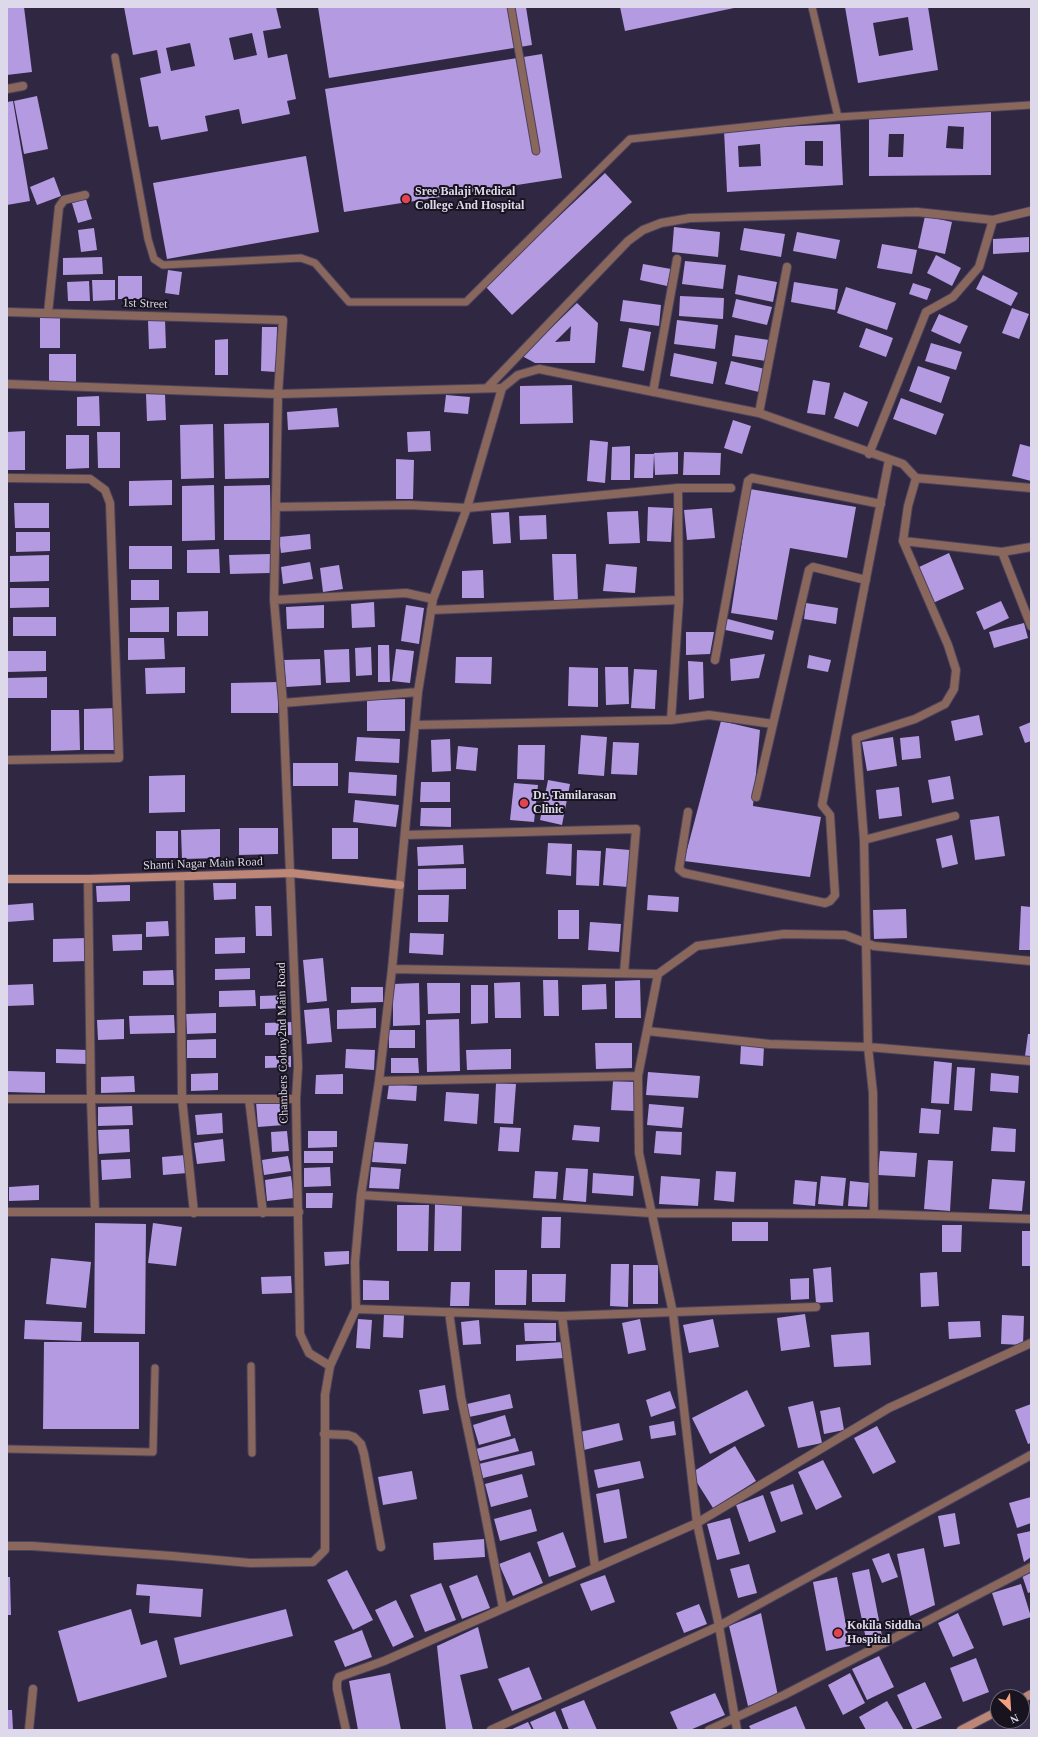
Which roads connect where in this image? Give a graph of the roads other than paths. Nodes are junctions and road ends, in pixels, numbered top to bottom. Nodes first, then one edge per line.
1 (511, 7) edge
2 (812, 7) edge
3 (116, 57) dead end
4 (23, 86) dead end
5 (7, 89) edge
6 (1031, 105) edge
7 (838, 117) junction
8 (536, 151) dead end
9 (85, 195) dead end
10 (1031, 211) edge
11 (993, 220) junction
12 (677, 259) dead end
13 (787, 267) dead end
14 (7, 312) edge
15 (48, 313) junction
16 (283, 320) joint
17 (7, 384) edge
18 (487, 388) junction
19 (502, 388) junction
20 (653, 392) junction
21 (278, 394) junction
22 (759, 412) junction
23 (869, 454) junction
24 (889, 460) junction
25 (7, 478) edge
26 (916, 478) junction
27 (678, 488) junction
28 (731, 488) dead end
29 (1031, 488) edge
30 (881, 504) junction
31 (276, 507) junction
32 (467, 508) junction
33 (903, 540) junction
34 (1031, 547) edge
35 (1002, 552) junction
36 (866, 580) junction
37 (433, 598) junction
38 (274, 600) junction
39 (679, 600) junction
40 (431, 610) junction
41 (1031, 626) edge
42 (715, 660) dead end
43 (418, 692) junction
44 (283, 703) junction
45 (671, 720) junction
46 (773, 724) junction
47 (416, 725) junction
48 (7, 760) edge
49 (756, 798) dead end
50 (688, 812) dead end
51 (955, 816) dead end
52 (405, 835) junction
53 (864, 840) junction
54 (291, 874) junction
55 (180, 877) junction
56 (7, 879) edge
57 (88, 879) junction
58 (400, 885) junction
59 (866, 943) junction
60 (1031, 961) edge
61 (392, 969) junction
62 (624, 973) junction
63 (658, 974) junction
64 (647, 1030) junction
65 (868, 1048) junction
66 (1031, 1060) edge
67 (638, 1076) junction
68 (379, 1081) junction
69 (182, 1098) junction
70 (7, 1099) edge
71 (91, 1099) junction
72 (249, 1099) junction
73 (296, 1099) junction
74 (361, 1195) junction
75 (7, 1212) edge
76 (95, 1212) junction
77 (263, 1212) junction
78 (299, 1212) junction
79 (194, 1213) junction
80 (651, 1213) junction
81 (874, 1214) junction
82 (1031, 1219) edge
83 (816, 1307) dead end
84 (356, 1309) junction
85 (449, 1312) junction
86 (673, 1313) junction
87 (562, 1316) junction
88 (1031, 1343) edge
89 (251, 1366) dead end
90 (330, 1366) junction
91 (155, 1368) dead end
92 (324, 1434) junction
93 (7, 1449) edge
94 (252, 1453) dead end
95 (1031, 1455) edge
96 (696, 1522) junction
97 (7, 1546) edge
98 (381, 1547) dead end
99 (595, 1567) junction
100 (1031, 1567) edge
101 (503, 1608) junction
102 (719, 1626) junction
103 (33, 1689) dead end
104 (990, 1715) edge
105 (735, 1717) junction
106 (29, 1730) edge
107 (346, 1730) edge
108 (491, 1730) edge
109 (709, 1730) edge
110 (737, 1730) edge
111 (961, 1730) edge

1 - 8 lane
2 - 7 lane
3 - 7 lane
4 - 5 street
6 - 7 lane
9 - 15 street
10 - 11 street
11 - 18 street
11 - 23 street
12 - 20 street
13 - 22 street
14 - 15 street, 1st Street
15 - 16 street, 1st Street
16 - 21 street, Chambers Colony2nd Main Road
17 - 21 street
18 - 19 street
18 - 21 street
19 - 20 street
19 - 32 street
20 - 22 street
21 - 31 street, Chambers Colony2nd Main Road
22 - 23 street
23 - 24 street
24 - 26 street
24 - 30 street
25 - 48 street
26 - 29 street
26 - 33 street
27 - 28 street
27 - 32 street
27 - 39 street
30 - 36 street
30 - 42 street
31 - 32 street
31 - 38 street, Chambers Colony2nd Main Road
32 - 37 street
33 - 35 street
33 - 53 street
34 - 35 street
35 - 41 street
36 - 46 street
36 - 50 street
37 - 38 street
37 - 40 street
38 - 44 street, Chambers Colony2nd Main Road
39 - 40 street
39 - 45 street
40 - 43 street
43 - 44 street
43 - 47 street
44 - 54 street, Chambers Colony2nd Main Road
45 - 46 street
45 - 47 street
46 - 49 street
47 - 52 street
51 - 53 street
52 - 58 street
52 - 62 street
53 - 59 street
54 - 55 street, Shanti Nagar Main Road
54 - 58 street, Shanti Nagar Main Road
54 - 73 street, Chambers Colony2nd Main Road
55 - 57 street, Shanti Nagar Main Road
55 - 69 street
56 - 57 street, Shanti Nagar Main Road
57 - 71 street
58 - 61 street
59 - 60 street
59 - 63 street
59 - 65 street
61 - 62 street
61 - 68 street
62 - 63 street
63 - 64 street
64 - 65 street
64 - 67 street
65 - 66 street
65 - 81 street
67 - 68 street
67 - 80 street
68 - 74 street
69 - 71 street
69 - 72 street
69 - 79 street
70 - 71 street
71 - 76 street
72 - 73 street
72 - 77 street
73 - 78 street, Chambers Colony2nd Main Road
74 - 80 street
74 - 84 street
75 - 76 street
76 - 79 street
77 - 78 street
77 - 79 street
78 - 90 street, Chambers Colony2nd Main Road
80 - 81 street
80 - 86 street
81 - 82 street
83 - 86 street
84 - 85 street
84 - 90 street
85 - 87 street
85 - 101 street
86 - 87 street
86 - 96 street
87 - 99 street
88 - 96 street
89 - 94 lane
90 - 92 street
91 - 93 lane
92 - 97 street
92 - 98 street
95 - 102 street
96 - 99 street
96 - 102 street
99 - 101 street
100 - 105 street
101 - 107 street
102 - 105 street
102 - 108 street
103 - 106 street
104 - 111 street
105 - 109 street
105 - 110 street

